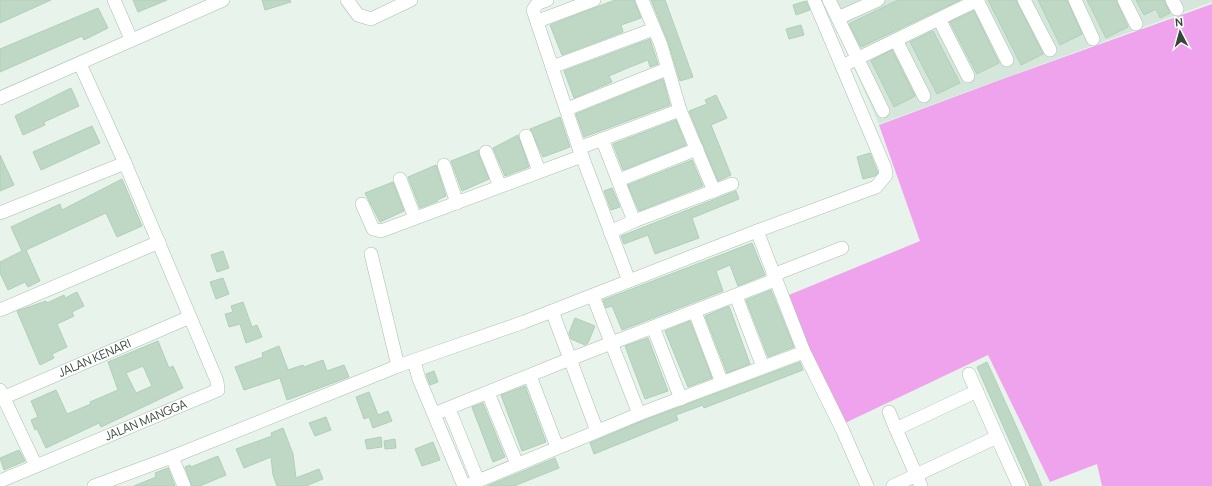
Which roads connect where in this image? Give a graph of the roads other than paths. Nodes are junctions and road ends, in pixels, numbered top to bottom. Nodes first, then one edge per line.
1 (114, 0) edge
2 (223, 0) edge
3 (347, 0) edge
4 (411, 0) edge
5 (547, 0) edge
6 (594, 0) edge
7 (642, 0) edge
8 (814, 0) edge
9 (829, 0) edge
10 (878, 0) edge
11 (1024, 0) edge
12 (1075, 0) edge
13 (1124, 0) edge
14 (972, 1) edge
15 (838, 18) junction
16 (939, 19) junction
17 (538, 21) junction
18 (1136, 24) dead end
19 (654, 29) junction
20 (131, 39) junction
21 (1093, 39) dead end
22 (896, 40) junction
23 (1050, 50) dead end
24 (857, 59) junction
25 (1007, 60) dead end
26 (80, 64) junction
27 (842, 66) junction
28 (552, 67) junction
29 (667, 69) junction
30 (968, 76) dead end
31 (924, 96) dead end
32 (0, 98) edge
33 (567, 109) junction
34 (680, 110) junction
35 (883, 111) dead end
36 (526, 136) dead end
37 (602, 139) junction
38 (697, 149) junction
39 (486, 152) dead end
40 (581, 152) junction
41 (125, 163) junction
42 (444, 165) dead end
43 (539, 171) junction
44 (400, 179) dead end
45 (619, 180) junction
46 (732, 184) dead end
47 (500, 186) junction
48 (714, 191) junction
49 (457, 202) junction
50 (362, 204) dead end
51 (0, 213) edge
52 (415, 218) junction
53 (634, 221) junction
54 (757, 231) junction
55 (610, 232) junction
56 (159, 242) junction
57 (842, 248) dead end
58 (371, 254) dead end
59 (774, 278) junction
60 (629, 281) junction
61 (593, 296) junction
62 (736, 296) junction
63 (0, 310) edge
64 (552, 311) junction
65 (695, 312) junction
66 (190, 317) junction
67 (653, 327) junction
68 (612, 343) junction
69 (804, 352) junction
70 (414, 360) junction
71 (570, 360) junction
72 (398, 366) junction
73 (763, 367) junction
74 (969, 374) dead end
75 (530, 376) junction
76 (722, 383) junction
77 (977, 391) junction
78 (488, 393) junction
79 (1, 396) edge
80 (681, 399) junction
81 (449, 409) junction
82 (888, 412) dead end
83 (434, 414) junction
84 (639, 414) junction
85 (896, 429) junction
86 (597, 431) junction
87 (996, 437) junction
88 (557, 448) junction
89 (172, 457) junction
90 (517, 464) junction
91 (36, 466) junction
92 (918, 480) edge
93 (478, 481) junction
94 (0, 482) edge
95 (1014, 484) edge
96 (94, 486) edge
97 (184, 486) edge
98 (465, 486) edge
99 (867, 486) edge
100 (893, 486) edge

1 - 20 street
2 - 20 street
3 - 4 street
5 - 17 street
6 - 17 street
7 - 19 street
8 - 27 street
9 - 15 street
10 - 15 street
11 - 23 street
12 - 21 street
13 - 18 street
14 - 16 street
14 - 25 street
15 - 24 street
16 - 22 street
16 - 30 street
17 - 28 street
19 - 28 street
19 - 29 street
20 - 26 street
22 - 24 street
22 - 31 street
24 - 27 street
24 - 35 street
26 - 32 street
26 - 41 street
27 - 54 street
28 - 33 street
29 - 33 street
29 - 34 street
33 - 40 street
34 - 37 street
34 - 38 street
36 - 43 street
37 - 40 street
37 - 45 street
38 - 45 street
38 - 48 street
39 - 47 street
40 - 43 street
40 - 55 street
41 - 51 street
41 - 56 street
42 - 49 street
43 - 47 street
44 - 52 street
45 - 53 street
46 - 48 street
47 - 49 street
48 - 53 street
49 - 52 street
50 - 52 street
53 - 55 street
54 - 59 street
54 - 60 street
55 - 60 street
56 - 63 street
56 - 66 street
57 - 59 street
58 - 72 street
59 - 62 street
59 - 69 street
60 - 61 street
61 - 64 street
61 - 68 street
62 - 65 street
62 - 73 street
64 - 70 street
64 - 71 street
65 - 67 street
65 - 76 street
66 - 79 street, JALAN KENARI
66 - 91 street, JALAN MANGGA
67 - 68 street
67 - 80 street
68 - 71 street
68 - 84 street
69 - 73 street
69 - 99 street
70 - 72 street
70 - 83 street
71 - 75 street
71 - 86 street
72 - 89 street
73 - 76 street
74 - 77 street
75 - 78 street
75 - 88 street
76 - 80 street
77 - 85 street
77 - 87 street
78 - 81 street
78 - 90 street
79 - 91 street
80 - 84 street
81 - 83 street
81 - 93 street
82 - 85 street
83 - 98 street
84 - 86 street
85 - 92 street
86 - 88 street
87 - 92 street
87 - 95 street
88 - 90 street
89 - 96 street
89 - 97 street
90 - 93 street
91 - 94 street, JALAN MANGGA
92 - 100 street
93 - 98 street

